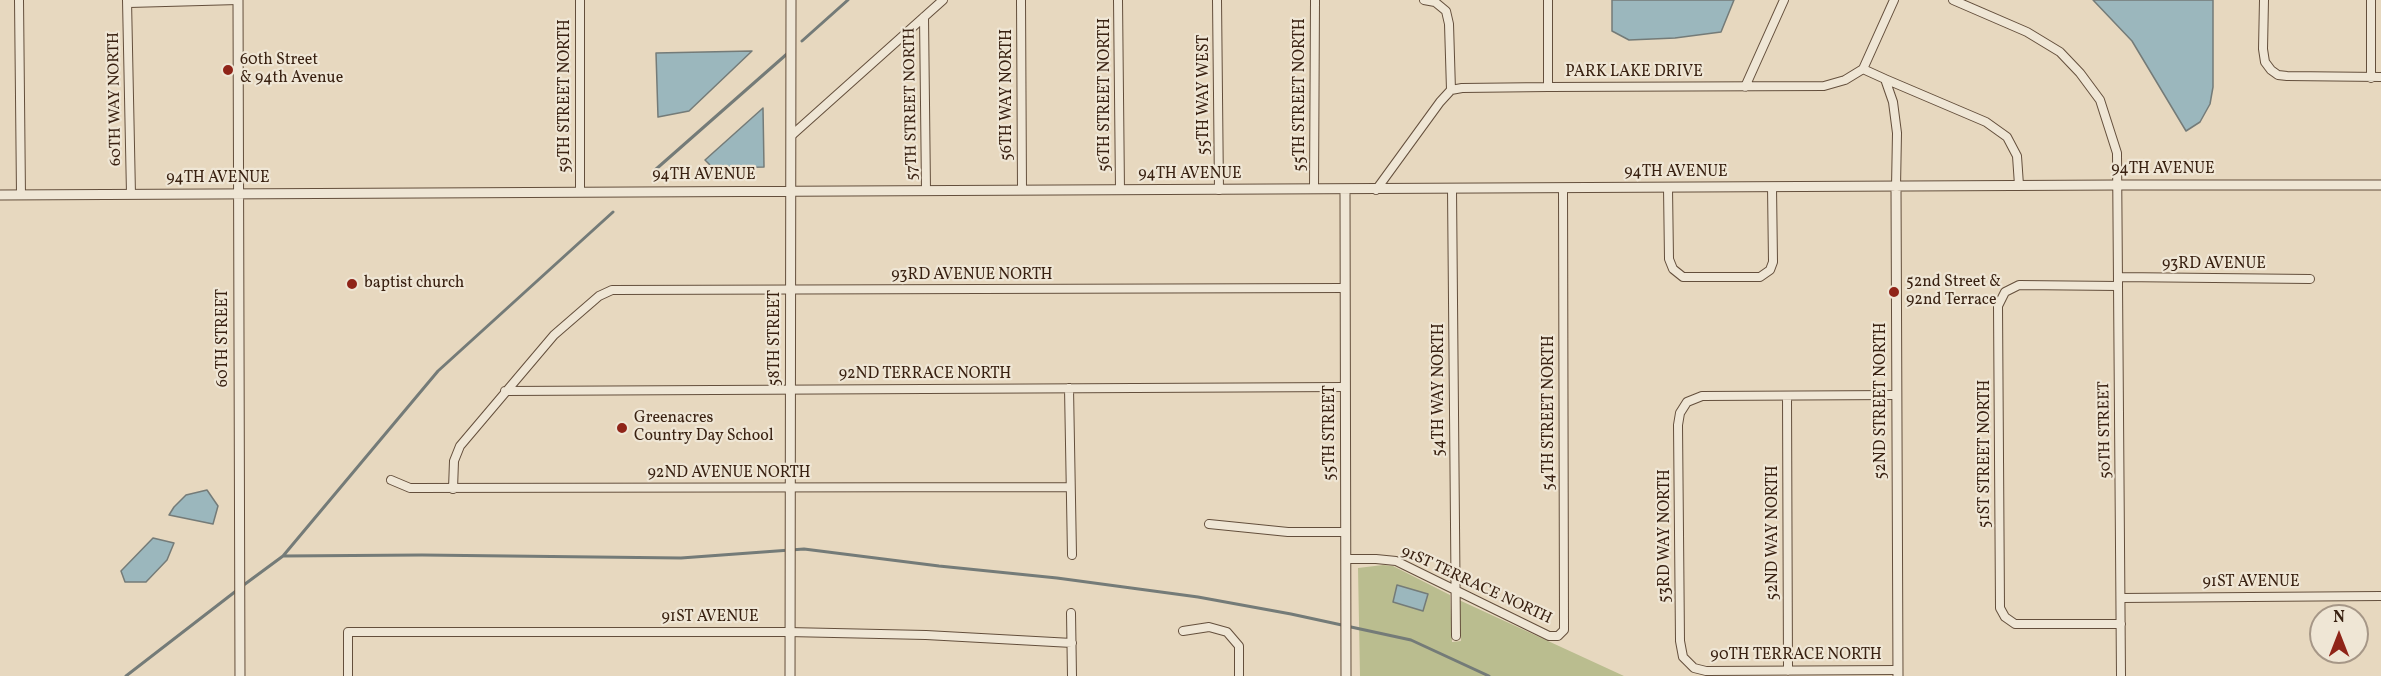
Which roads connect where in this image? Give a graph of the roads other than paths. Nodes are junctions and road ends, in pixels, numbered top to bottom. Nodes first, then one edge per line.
1 (19, 0) edge
2 (238, 0) edge
3 (580, 0) edge
4 (791, 0) edge
5 (943, 0) edge
6 (1021, 0) edge
7 (1118, 0) edge
8 (1217, 0) edge
9 (1315, 0) edge
10 (1424, 0) edge
11 (1548, 0) edge
12 (1784, 0) edge
13 (1894, 0) edge
14 (1953, 0) edge
15 (2264, 0) edge
16 (2371, 0) edge
17 (128, 2) edge
18 (924, 17) junction
19 (1863, 69) junction
20 (2381, 77) edge
21 (2371, 78) junction
22 (1885, 79) junction
23 (1548, 87) junction
24 (1745, 87) junction
25 (1451, 90) junction
26 (792, 135) junction
27 (2118, 184) junction
28 (2019, 185) junction
29 (2381, 185) edge
30 (1896, 187) junction
31 (1563, 188) junction
32 (1668, 188) junction
33 (1772, 188) junction
34 (1314, 189) junction
35 (1452, 189) junction
36 (927, 190) junction
37 (1022, 190) junction
38 (1120, 190) junction
39 (1219, 190) junction
40 (1345, 190) junction
41 (1376, 190) junction
42 (792, 191) junction
43 (580, 192) junction
44 (131, 194) junction
45 (238, 194) junction
46 (0, 195) edge
47 (21, 195) junction
48 (2310, 279) dead end
49 (2118, 281) junction
50 (1345, 288) junction
51 (790, 290) junction
52 (2006, 292) joint
53 (1346, 387) junction
54 (1069, 388) junction
55 (791, 389) junction
56 (505, 391) junction
57 (1896, 395) junction
58 (1787, 396) junction
59 (391, 480) dead end
60 (791, 487) junction
61 (1069, 487) junction
62 (453, 489) junction
63 (1209, 524) dead end
64 (1346, 532) junction
65 (1071, 555) dead end
66 (1346, 559) junction
67 (1455, 591) junction
68 (2381, 596) edge
69 (2121, 598) junction
70 (1071, 613) dead end
71 (2121, 624) junction
72 (1183, 631) dead end
73 (788, 632) junction
74 (1456, 636) dead end
75 (1558, 636) joint
76 (1071, 643) junction
77 (1694, 668) joint
78 (1788, 671) junction
79 (1898, 673) edge
80 (240, 676) edge
81 (348, 676) edge
82 (790, 676) edge
83 (1072, 676) edge
84 (1239, 676) edge
85 (1346, 676) edge
86 (2121, 676) edge

1 - 47 street
2 - 17 street
2 - 45 street, 60TH STREET
3 - 43 street, 59TH STREET NORTH
4 - 26 street, 58TH STREET
5 - 18 street
6 - 37 street, 56TH WAY NORTH
7 - 38 street, 56TH STREET NORTH
8 - 39 street, 55TH WAY WEST
9 - 34 street, 55TH STREET NORTH
10 - 25 street
11 - 23 street
12 - 24 street
13 - 19 street
14 - 27 street, 50TH STREET
15 - 21 street
16 - 21 street
17 - 44 street, 60TH WAY NORTH
18 - 26 street
18 - 36 street, 57TH STREET NORTH
19 - 22 street
19 - 24 street, PARK LAKE DRIVE
20 - 21 street
22 - 28 street
22 - 30 street, 52ND STREET NORTH
23 - 24 street, PARK LAKE DRIVE
23 - 25 street, PARK LAKE DRIVE
25 - 41 street
26 - 42 street, 58TH STREET
27 - 28 street, 94TH AVENUE
27 - 29 street, 94TH AVENUE
27 - 49 street, 50TH STREET
28 - 30 street, 94TH AVENUE
30 - 33 street, 94TH AVENUE
30 - 57 street, 52ND STREET NORTH
31 - 32 street, 94TH AVENUE
31 - 35 street, 94TH AVENUE
31 - 75 street, 54TH STREET NORTH
32 - 33 street, 94TH AVENUE
32 - 33 street
34 - 39 street, 94TH AVENUE
34 - 40 street, 94TH AVENUE
35 - 41 street, 94TH AVENUE
35 - 67 street, 54TH WAY NORTH
36 - 37 street, 94TH AVENUE
36 - 42 street, 94TH AVENUE
37 - 38 street, 94TH AVENUE
38 - 39 street, 94TH AVENUE
40 - 41 street, 94TH AVENUE
40 - 50 street, 55TH STREET
42 - 43 street, 94TH AVENUE
42 - 51 street, 58TH STREET
43 - 45 street, 94TH AVENUE
44 - 45 street, 94TH AVENUE
44 - 47 street, 94TH AVENUE
45 - 80 street, 60TH STREET
46 - 47 street, 94TH AVENUE
48 - 49 street, 93RD AVENUE
49 - 52 street, 93RD AVENUE
49 - 69 street, 50TH STREET
50 - 51 street, 93RD AVENUE NORTH
50 - 53 street, 55TH STREET
51 - 55 street, 58TH STREET
51 - 56 street, 93RD AVENUE NORTH
52 - 71 street, 51ST STREET NORTH
53 - 54 street, 92ND TERRACE NORTH
53 - 64 street, 55TH STREET
54 - 55 street, 92ND TERRACE NORTH
54 - 61 street
55 - 56 street, 92ND TERRACE NORTH
55 - 60 street, 58TH STREET
56 - 62 street
57 - 58 street
57 - 79 street, 52ND STREET NORTH
58 - 77 street, 53RD WAY NORTH
58 - 78 street, 52ND WAY NORTH
59 - 62 street, 92ND AVENUE NORTH
60 - 61 street, 92ND AVENUE NORTH
60 - 62 street, 92ND AVENUE NORTH
60 - 73 street, 58TH STREET
61 - 65 street
63 - 64 street
64 - 66 street, 55TH STREET
66 - 67 street, 91ST TERRACE NORTH
66 - 85 street, 55TH STREET
67 - 74 street, 54TH WAY NORTH
67 - 75 street, 91ST TERRACE NORTH
68 - 69 street, 91ST AVENUE
69 - 71 street, 50TH STREET
70 - 76 street
71 - 86 street, 50TH STREET
72 - 84 street
73 - 76 street, 91ST AVENUE
73 - 81 street, 91ST AVENUE
73 - 82 street, 58TH STREET
76 - 83 street
77 - 78 street, 90TH TERRACE NORTH
78 - 79 street, 90TH TERRACE NORTH

